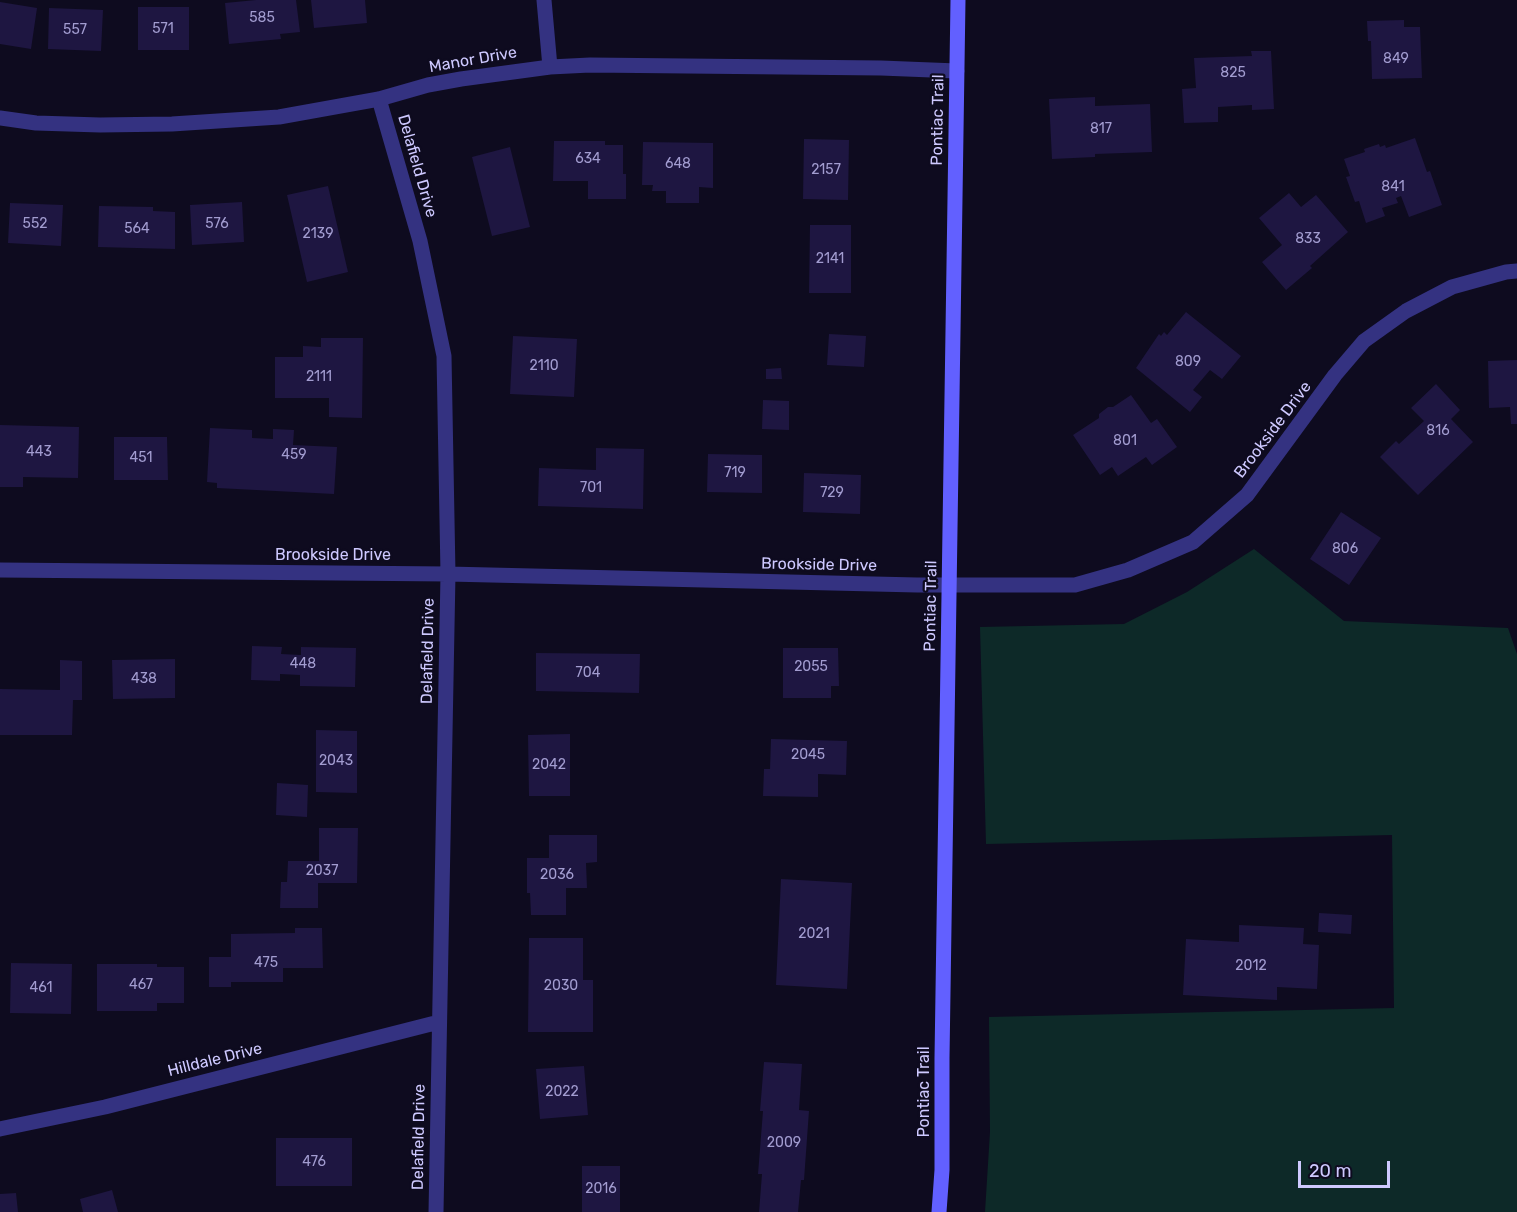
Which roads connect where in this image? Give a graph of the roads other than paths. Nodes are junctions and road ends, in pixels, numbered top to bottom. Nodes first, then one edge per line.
1 (544, 0) edge
2 (958, 0) edge
3 (550, 67) junction
4 (957, 70) junction
5 (380, 99) junction
6 (0, 118) edge
7 (1517, 271) edge
8 (0, 570) edge
9 (448, 574) junction
10 (950, 585) junction
11 (439, 1022) junction
12 (0, 1129) edge
13 (436, 1212) edge
14 (939, 1212) edge

1 - 3 street
2 - 4 main road, Pontiac Trail
3 - 4 street, Manor Drive
3 - 5 street, Manor Drive
4 - 10 main road, Pontiac Trail
5 - 6 street, Manor Drive
5 - 9 street, Delafield Drive
7 - 10 street, Brookside Drive
8 - 9 street, Brookside Drive
9 - 10 street, Brookside Drive
9 - 11 street, Delafield Drive
10 - 14 main road, Pontiac Trail
11 - 12 street, Hilldale Drive
11 - 13 street, Delafield Drive

